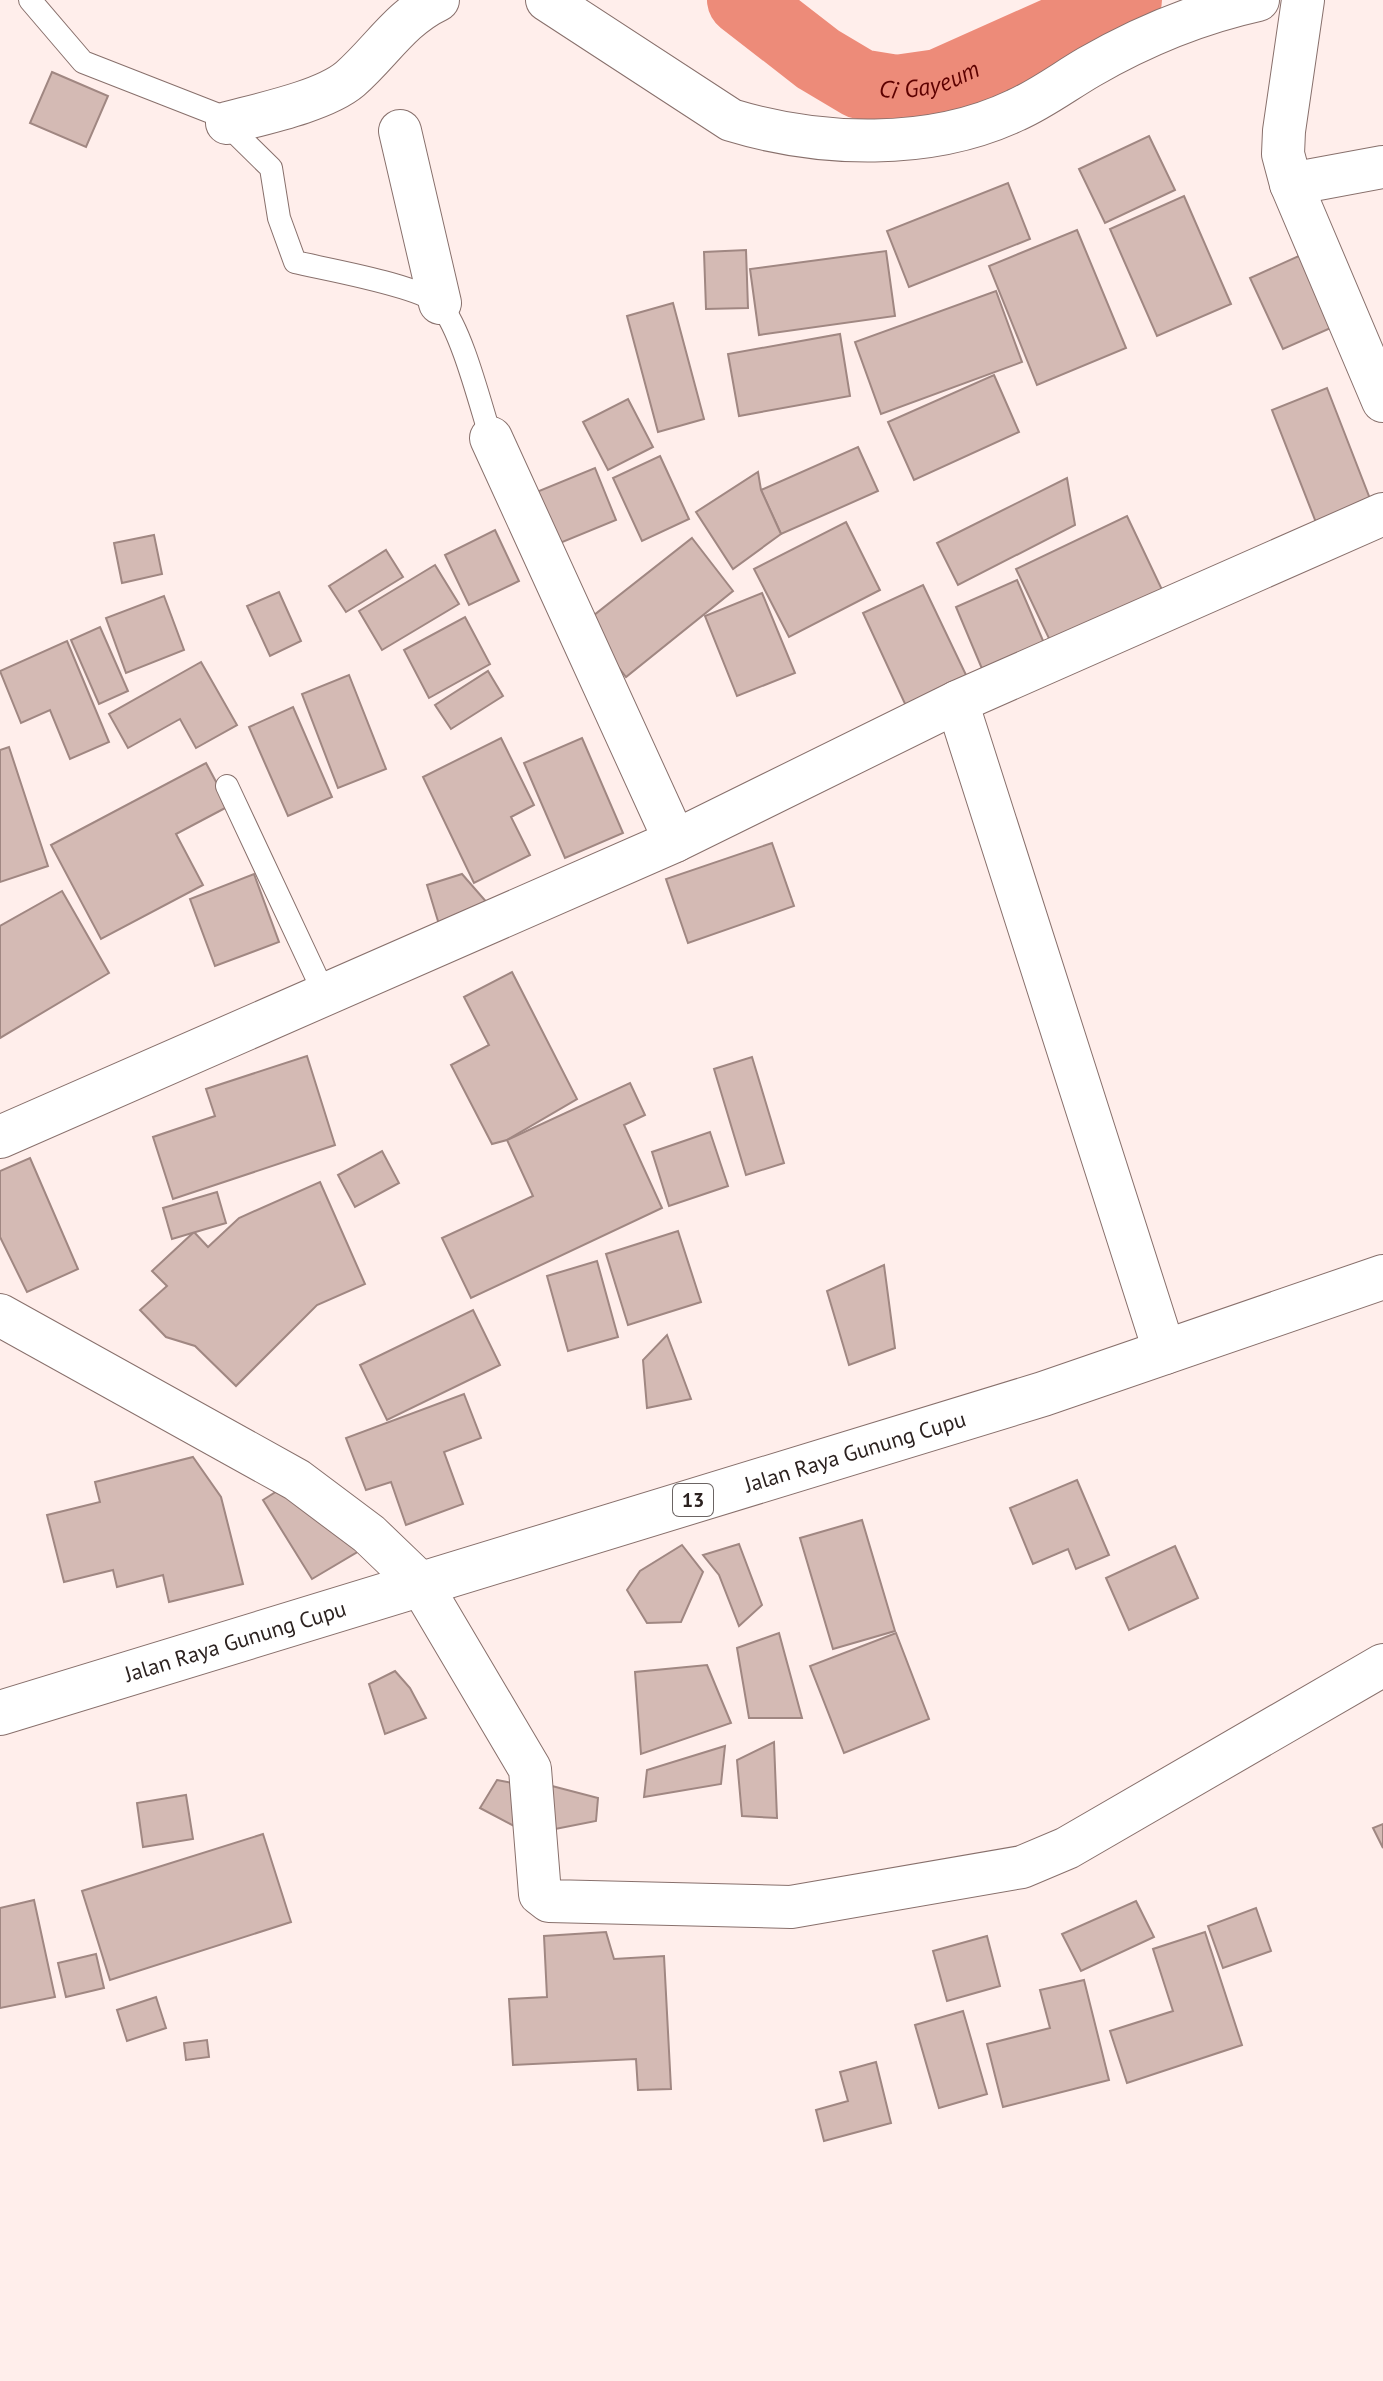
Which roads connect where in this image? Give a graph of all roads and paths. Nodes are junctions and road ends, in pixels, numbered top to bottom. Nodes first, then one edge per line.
1 (30, 0) edge
2 (438, 0) edge
3 (547, 0) edge
4 (1258, 0) edge
5 (1301, 19) edge
6 (227, 123) junction
7 (400, 131) dead end
8 (1383, 167) edge
9 (1291, 184) junction
10 (440, 303) junction
11 (1383, 401) edge
12 (491, 438) joint
13 (1383, 514) edge
14 (957, 702) junction
15 (227, 786) dead end
16 (675, 841) junction
17 (324, 993) junction
18 (0, 1137) edge
19 (1383, 1277) edge
20 (0, 1315) edge
21 (1165, 1353) junction
22 (420, 1583) junction
23 (1383, 1665) edge
24 (0, 1713) edge

1 - 6 lane
2 - 6 street
3 - 4 street
5 - 9 street
6 - 10 lane
7 - 10 street
8 - 9 street
9 - 11 street
10 - 12 lane
12 - 16 street
13 - 14 street
14 - 16 street
14 - 21 street
15 - 17 lane
16 - 17 street
17 - 18 street
19 - 21 highway, Jalan Raya Gunung Cupu / 13
20 - 22 street
21 - 22 highway, Jalan Raya Gunung Cupu / 13
22 - 23 street
22 - 24 highway, Jalan Raya Gunung Cupu / 13

